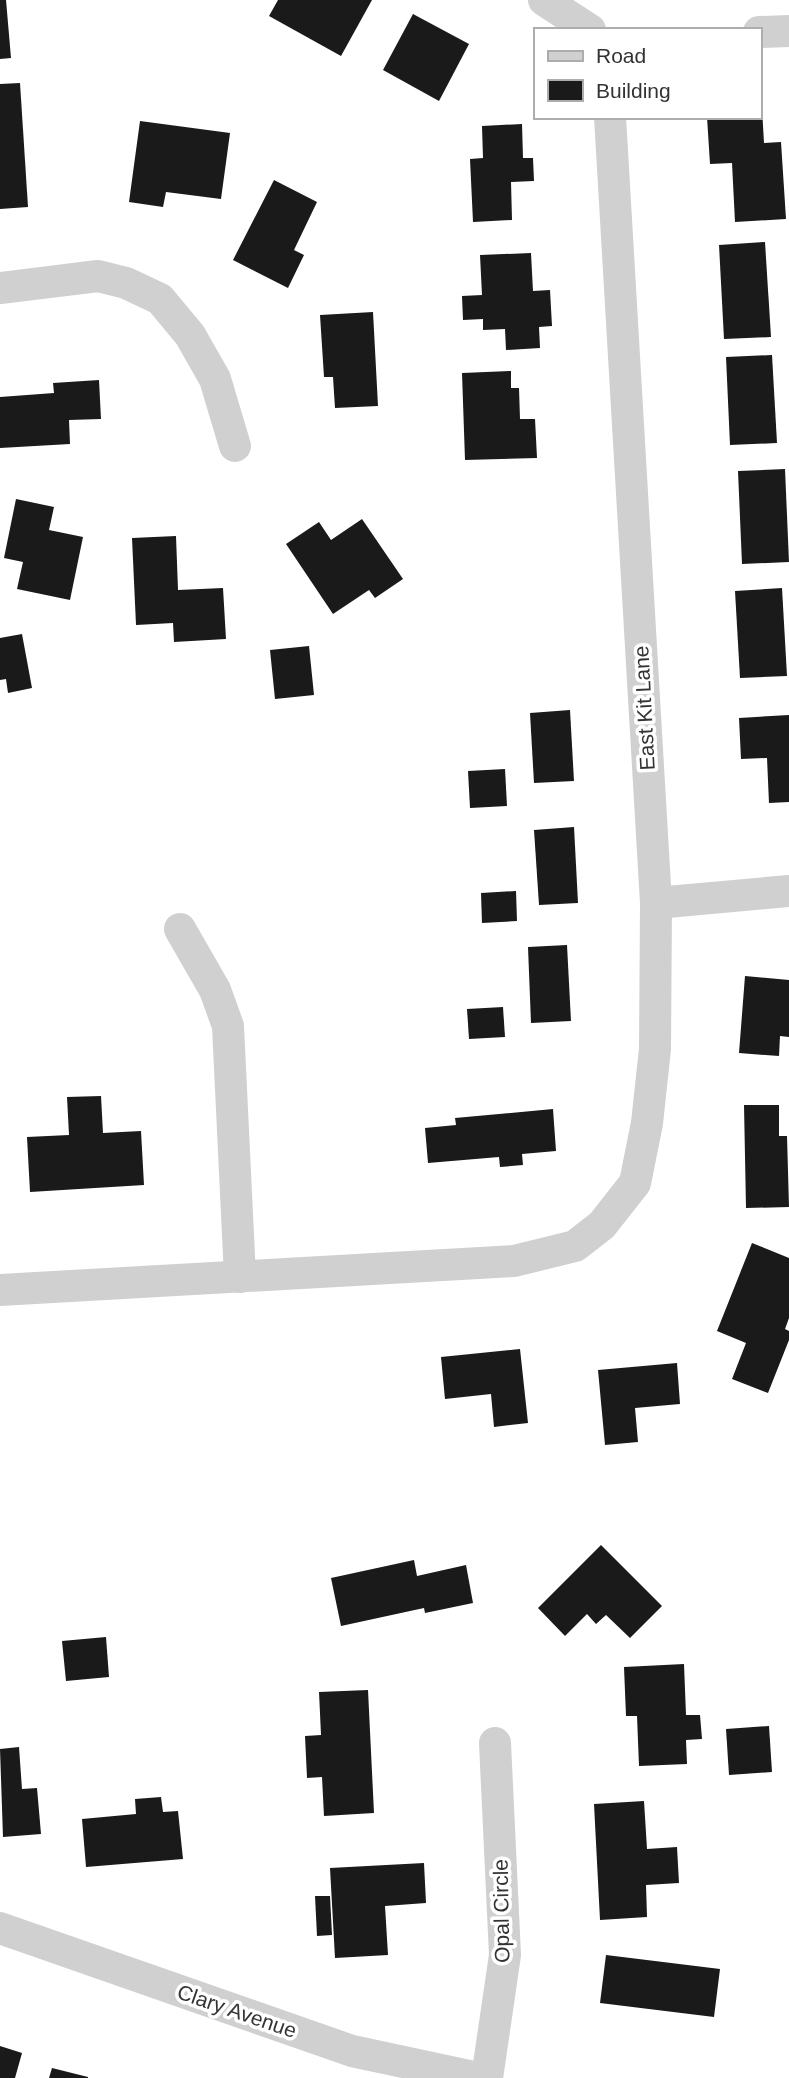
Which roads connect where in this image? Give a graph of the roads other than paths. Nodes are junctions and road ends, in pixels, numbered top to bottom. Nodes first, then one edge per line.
1 (544, 0) edge
2 (587, 28) edge
3 (789, 31) edge
4 (761, 32) edge
5 (610, 119) edge
6 (0, 288) edge
7 (235, 446) dead end
8 (789, 891) edge
9 (656, 903) junction
10 (180, 929) dead end
11 (240, 1276) junction
12 (0, 1290) edge
13 (495, 1743) dead end
14 (0, 1928) edge
15 (478, 2078) edge
16 (487, 2078) edge

1 - 2 street
3 - 4 street
5 - 9 street, East Kit Lane
6 - 7 street
8 - 9 street
9 - 11 street, East Kit Lane
10 - 11 street
11 - 12 street, East Kit Lane
13 - 16 street, Opal Circle
14 - 15 street, Clary Avenue

